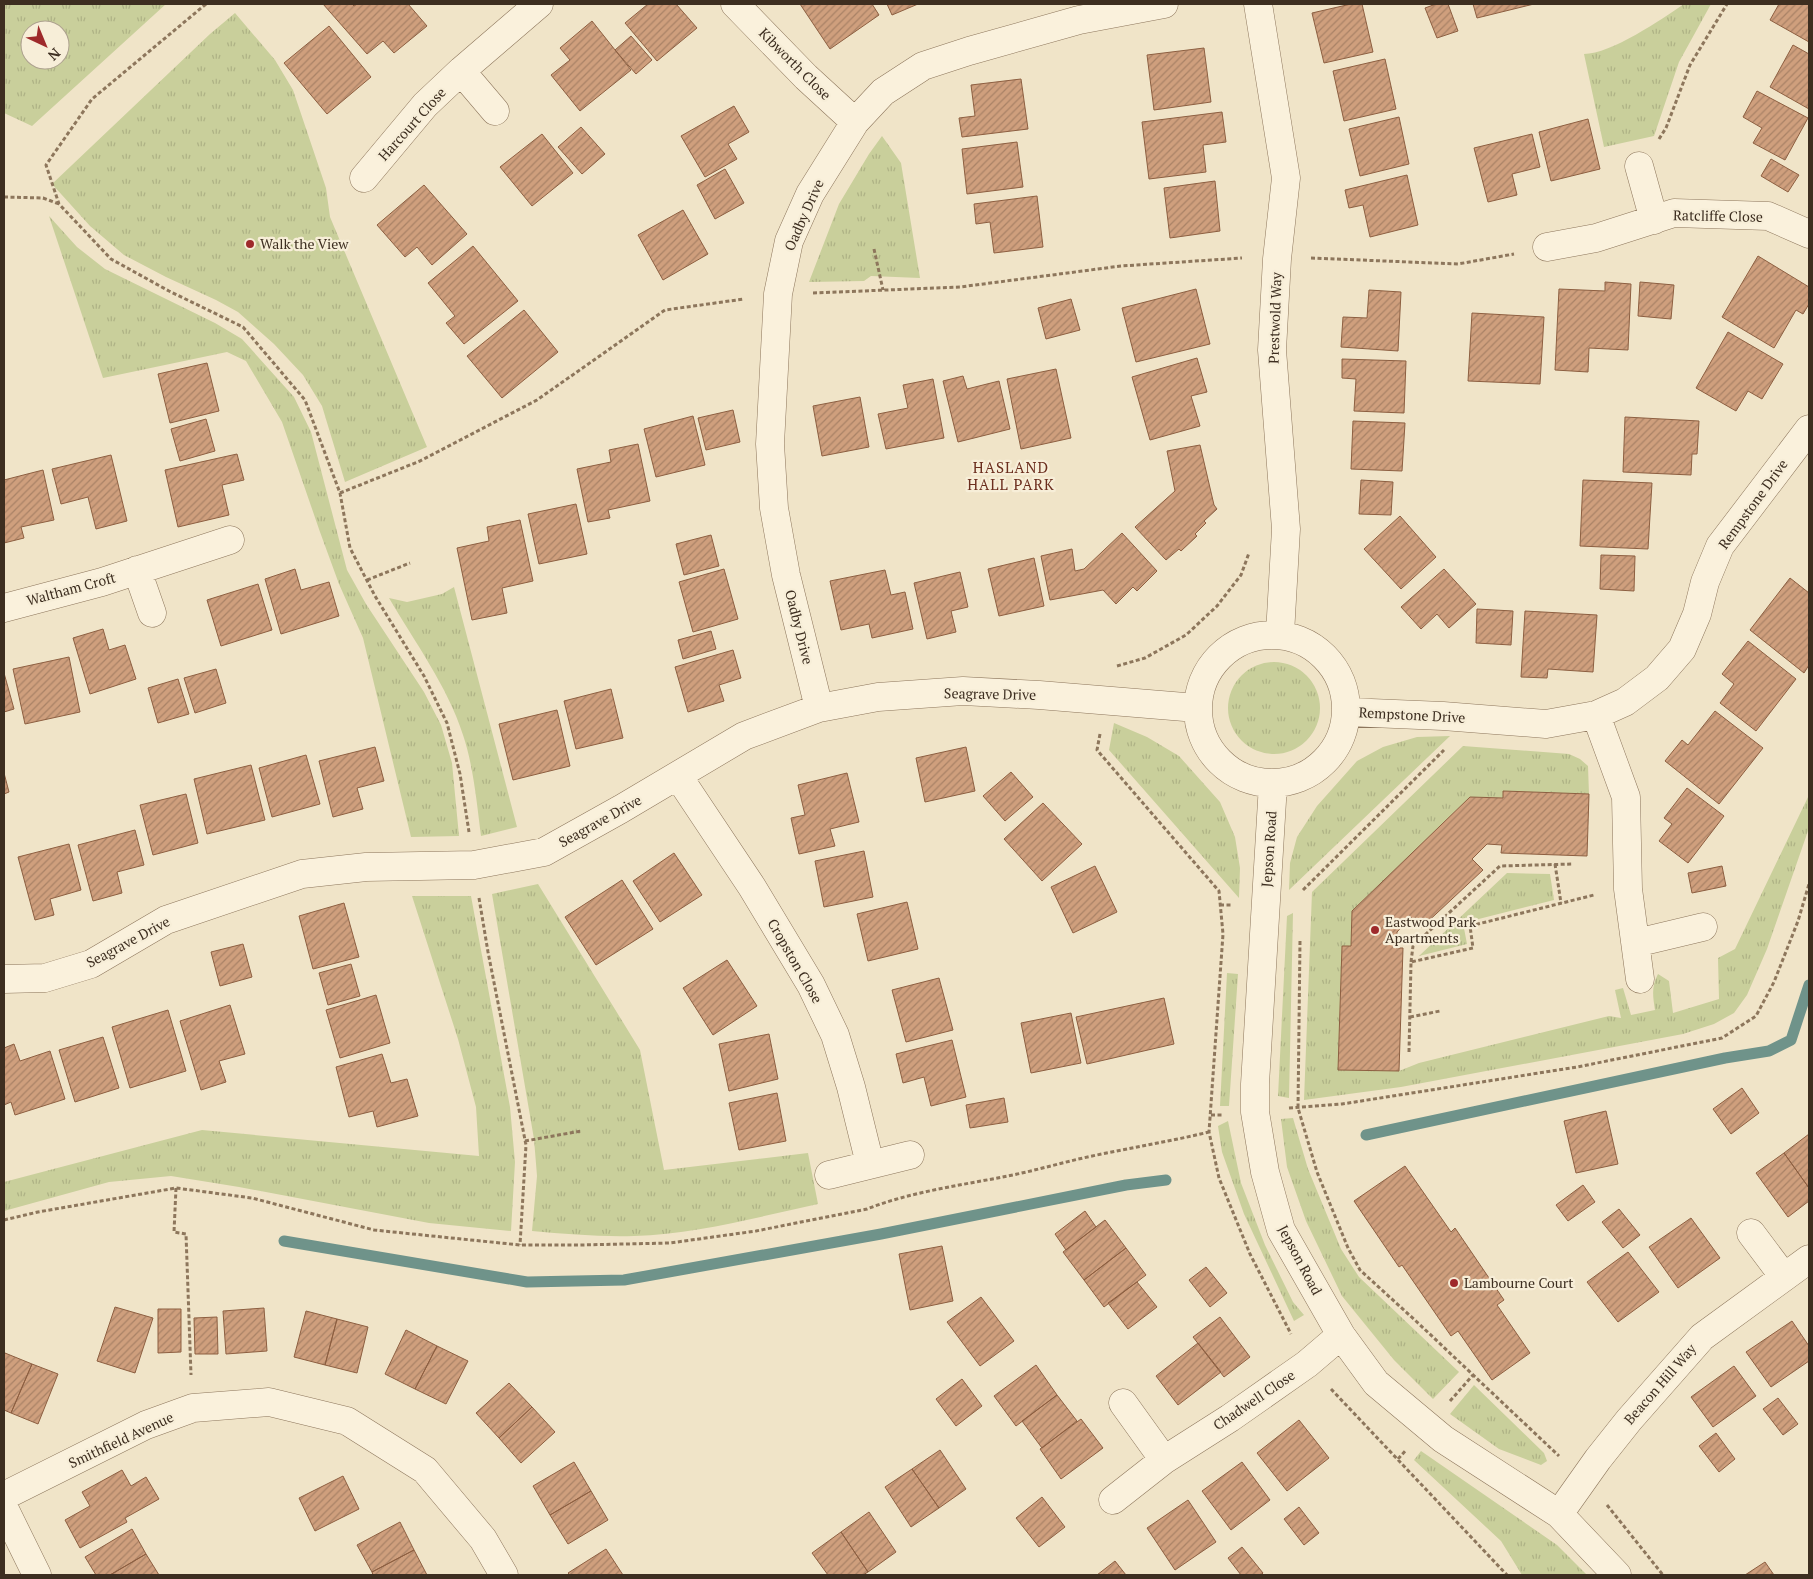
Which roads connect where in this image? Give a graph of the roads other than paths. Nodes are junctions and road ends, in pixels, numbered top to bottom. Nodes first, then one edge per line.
1 (539, 4) edge
2 (735, 4) edge
3 (1164, 4) edge
4 (1258, 4) edge
5 (461, 71) junction
6 (495, 110) dead end
7 (856, 122) junction
8 (1639, 166) road end
9 (364, 178) dead end
10 (1654, 220) junction
11 (1809, 234) edge
12 (1547, 246) road end
13 (1809, 429) edge
14 (230, 540) dead end
15 (137, 570) junction
16 (4, 608) edge
17 (152, 613) dead end
18 (1280, 634) junction
19 (819, 708) junction
20 (1197, 708) junction
21 (1348, 712) junction
22 (1596, 715) junction
23 (678, 776) junction
24 (1273, 784) junction
25 (1703, 927) dead end
26 (1636, 943) junction
27 (1640, 978) dead end
28 (4, 979) edge
29 (910, 1155) dead end
30 (870, 1164) junction
31 (829, 1175) dead end
32 (1751, 1233) dead end
33 (1809, 1259) edge
34 (1784, 1277) junction
35 (1341, 1335) junction
36 (1123, 1403) dead end
37 (1164, 1460) junction
38 (4, 1496) edge
39 (1113, 1500) dead end
40 (4, 1508) edge
41 (1559, 1514) junction
42 (37, 1575) edge
43 (504, 1575) edge
44 (1617, 1575) edge

1 - 5 street, Harcourt Close
2 - 7 street, Kibworth Close
3 - 7 street, Oadby Drive
4 - 18 street, Prestwold Way
5 - 6 street
5 - 9 street, Harcourt Close
7 - 19 street, Oadby Drive
8 - 10 street, Ratcliffe Close
10 - 11 street, Ratcliffe Close
10 - 12 street, Ratcliffe Close
13 - 22 street, Rempstone Drive
14 - 15 street, Waltham Croft
15 - 16 street, Waltham Croft
15 - 17 street
18 - 20 street
18 - 21 street
19 - 20 street, Seagrave Drive
19 - 23 street, Seagrave Drive
20 - 24 street
21 - 22 street, Rempstone Drive
21 - 24 street
22 - 26 street
23 - 28 street, Seagrave Drive
23 - 30 street, Cropston Close
24 - 35 street, Jepson Road
25 - 26 street
26 - 27 street
29 - 30 street
30 - 31 street
32 - 34 street
33 - 34 street, Beacon Hill Way
34 - 41 street, Beacon Hill Way
35 - 37 street, Chadwell Close
35 - 41 street, Jepson Road
36 - 37 street
37 - 39 street, Chadwell Close
38 - 43 street, Smithfield Avenue
40 - 42 street
41 - 44 street, Jepson Road

